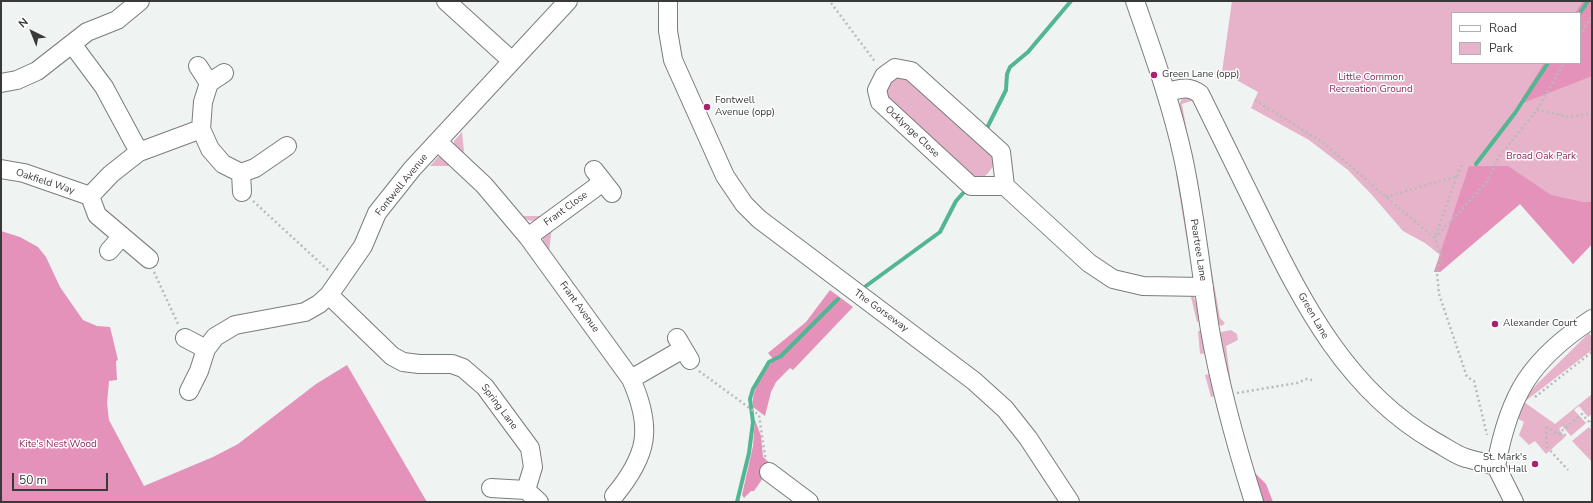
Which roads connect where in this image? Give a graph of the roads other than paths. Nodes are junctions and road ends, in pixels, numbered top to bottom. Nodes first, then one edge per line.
1 (140, 1) edge
2 (568, 1) edge
3 (668, 1) edge
4 (1135, 1) edge
5 (446, 8) edge
6 (72, 44) junction
7 (512, 61) junction
8 (198, 66) dead end
9 (224, 73) dead end
10 (1, 83) edge
11 (209, 83) junction
12 (1167, 92) junction
13 (201, 129) junction
14 (438, 142) junction
15 (287, 146) dead end
16 (139, 152) junction
17 (1, 169) edge
18 (241, 173) junction
19 (603, 181) dead end
20 (1004, 186) junction
21 (242, 192) road end
22 (90, 196) junction
23 (122, 236) junction
24 (528, 237) junction
25 (109, 251) dead end
26 (149, 259) road end
27 (1204, 288) junction
28 (329, 295) junction
29 (1592, 319) edge
30 (185, 338) road end
31 (206, 349) junction
32 (684, 349) road end
33 (631, 379) junction
34 (189, 392) dead end
35 (1496, 466) junction
36 (771, 473) road end
37 (491, 488) dead end
38 (533, 496) edge
39 (614, 496) dead end
40 (809, 502) edge
41 (1070, 502) edge
42 (1254, 502) edge
43 (1514, 502) edge

1 - 6 street
2 - 7 street, Fontwell Avenue
3 - 41 street, The Gorseway
4 - 12 street, Peartree Lane
5 - 7 street
6 - 10 street
6 - 16 street
7 - 14 street, Fontwell Avenue
8 - 11 street
9 - 11 street
11 - 13 street
12 - 27 street, Peartree Lane
12 - 35 street, Green Lane
13 - 16 street
13 - 18 street
14 - 24 street, Frant Avenue
14 - 28 street, Fontwell Avenue
15 - 18 street
16 - 22 street
17 - 22 street, Oakfield Way
18 - 21 street
19 - 24 street, Frant Close
20 - 20 street, Ocklynge Close
20 - 27 street
22 - 23 street
23 - 25 street
23 - 26 street
24 - 33 street, Frant Avenue
27 - 42 street, Peartree Lane
28 - 31 street, Fontwell Avenue
28 - 38 street, Spring Lane
29 - 35 street
30 - 31 street
31 - 34 street, Fontwell Avenue
32 - 33 street
33 - 39 street, Frant Avenue
35 - 43 street
36 - 40 street
37 - 38 street, Spring Lane

